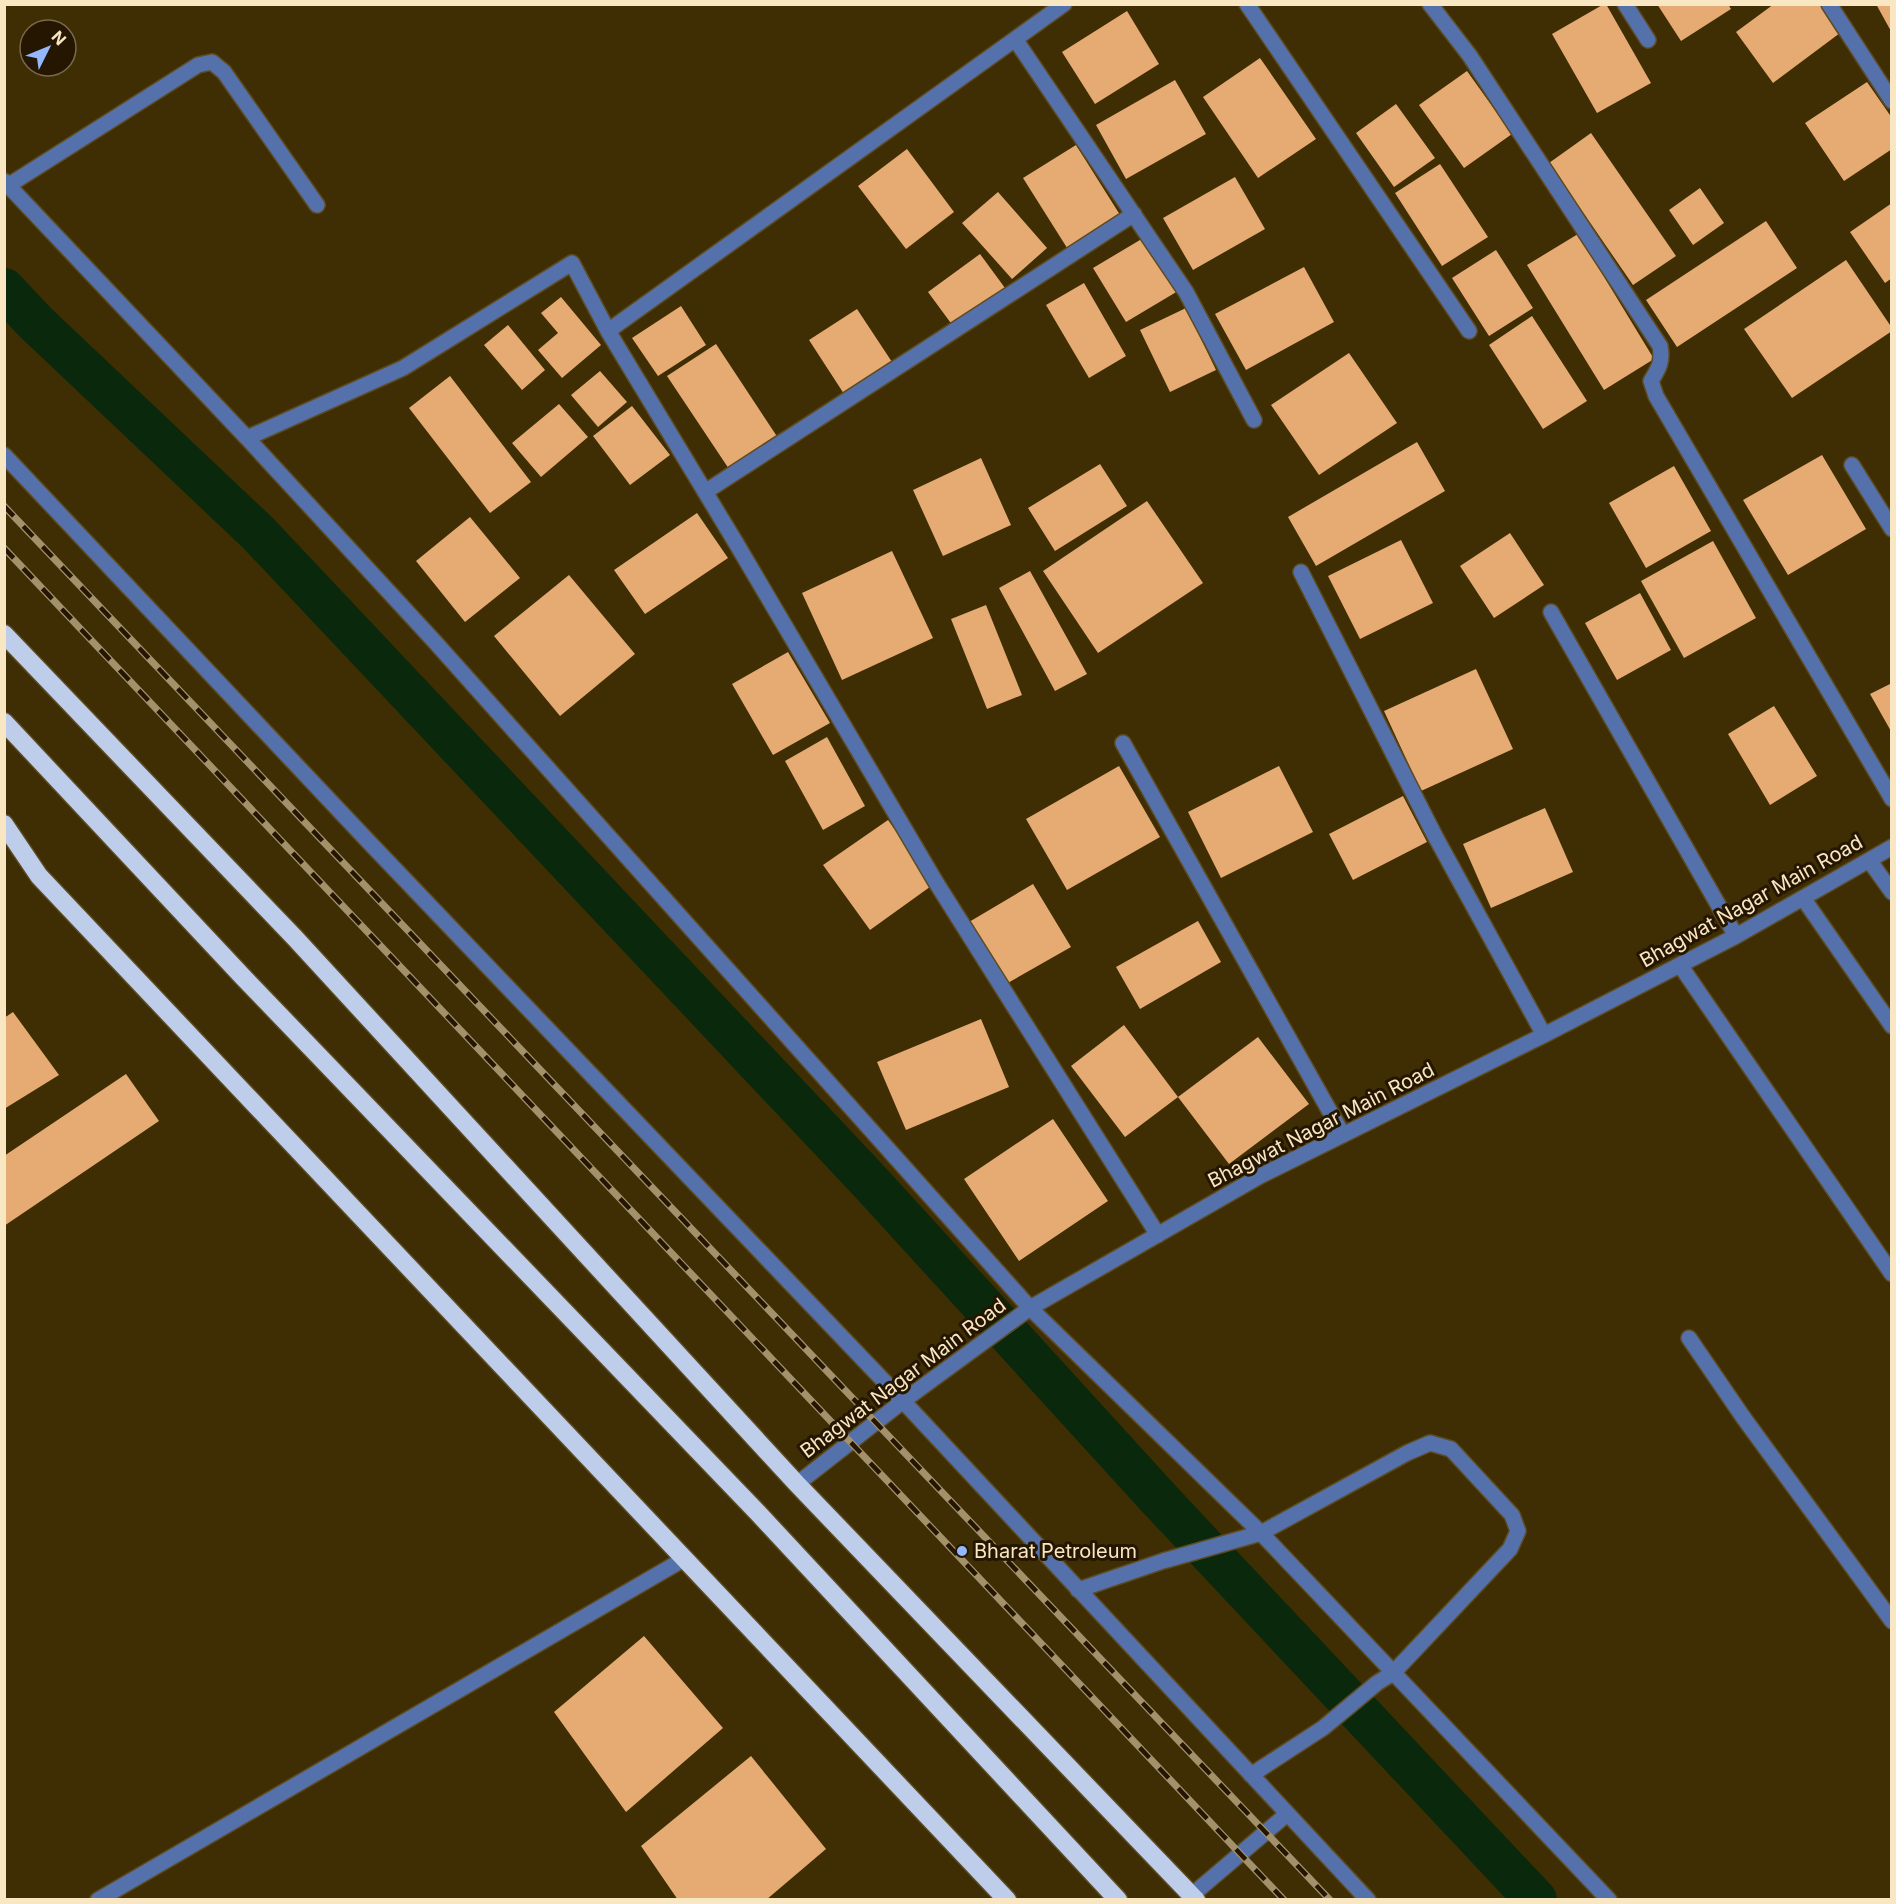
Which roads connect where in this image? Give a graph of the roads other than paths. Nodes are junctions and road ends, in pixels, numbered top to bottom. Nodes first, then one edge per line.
1 (1064, 4) edge
2 (1247, 4) edge
3 (1430, 4) edge
4 (1625, 4) edge
5 (1829, 4) edge
6 (1015, 39) junction
7 (1648, 40) dead end
8 (1892, 101) edge
9 (7, 183) edge
10 (317, 205) dead end
11 (1134, 214) junction
12 (1470, 331) dead end
13 (608, 332) junction
14 (1254, 420) dead end
15 (247, 438) junction
16 (4, 455) edge
17 (1852, 465) dead end
18 (705, 492) junction
19 (1892, 529) edge
20 (1301, 572) dead end
21 (1551, 612) dead end
22 (4, 634) edge
23 (4, 722) edge
24 (1123, 744) dead end
25 (1892, 799) edge
26 (4, 824) edge
27 (1892, 847) edge
28 (1869, 860) junction
29 (1892, 892) edge
30 (1803, 898) junction
31 (1736, 936) junction
32 (1680, 965) junction
33 (1892, 1026) edge
34 (1544, 1035) junction
35 (1343, 1135) junction
36 (1158, 1235) junction
37 (1892, 1274) edge
38 (1025, 1312) junction
39 (1689, 1338) dead end
40 (903, 1401) junction
41 (797, 1484) junction
42 (1261, 1533) junction
43 (684, 1559) junction
44 (1078, 1590) junction
45 (1892, 1621) edge
46 (1393, 1672) junction
47 (1251, 1775) junction
48 (1287, 1814) junction
49 (1194, 1897) edge
50 (98, 1899) edge
51 (1007, 1899) edge
52 (1118, 1899) edge
53 (1368, 1899) edge
54 (1609, 1899) edge

1 - 6 street
2 - 12 street
3 - 25 street
4 - 7 street
5 - 8 street
6 - 11 street
6 - 13 street
9 - 10 street
9 - 15 street
11 - 14 street
11 - 18 street
13 - 15 street
13 - 18 street
15 - 38 street
16 - 40 street
17 - 19 street
18 - 36 street
20 - 34 street
21 - 31 street
22 - 41 highway
23 - 52 highway
24 - 35 street
26 - 43 highway
27 - 28 street, Bhagwat Nagar Main Road
28 - 29 street
28 - 30 street, Bhagwat Nagar Main Road
30 - 31 street, Bhagwat Nagar Main Road
30 - 33 street
31 - 32 street, Bhagwat Nagar Main Road
32 - 34 street, Bhagwat Nagar Main Road
32 - 37 street
34 - 35 street, Bhagwat Nagar Main Road
35 - 36 street, Bhagwat Nagar Main Road
36 - 38 street, Bhagwat Nagar Main Road
38 - 40 street, Bhagwat Nagar Main Road
38 - 42 street
39 - 45 street
40 - 41 street, Bhagwat Nagar Main Road
40 - 44 street
41 - 49 highway
42 - 44 street
42 - 46 street
42 - 46 street
43 - 50 street
43 - 51 highway
44 - 47 street
46 - 47 street
46 - 54 street
47 - 48 street
48 - 49 street
48 - 53 street

